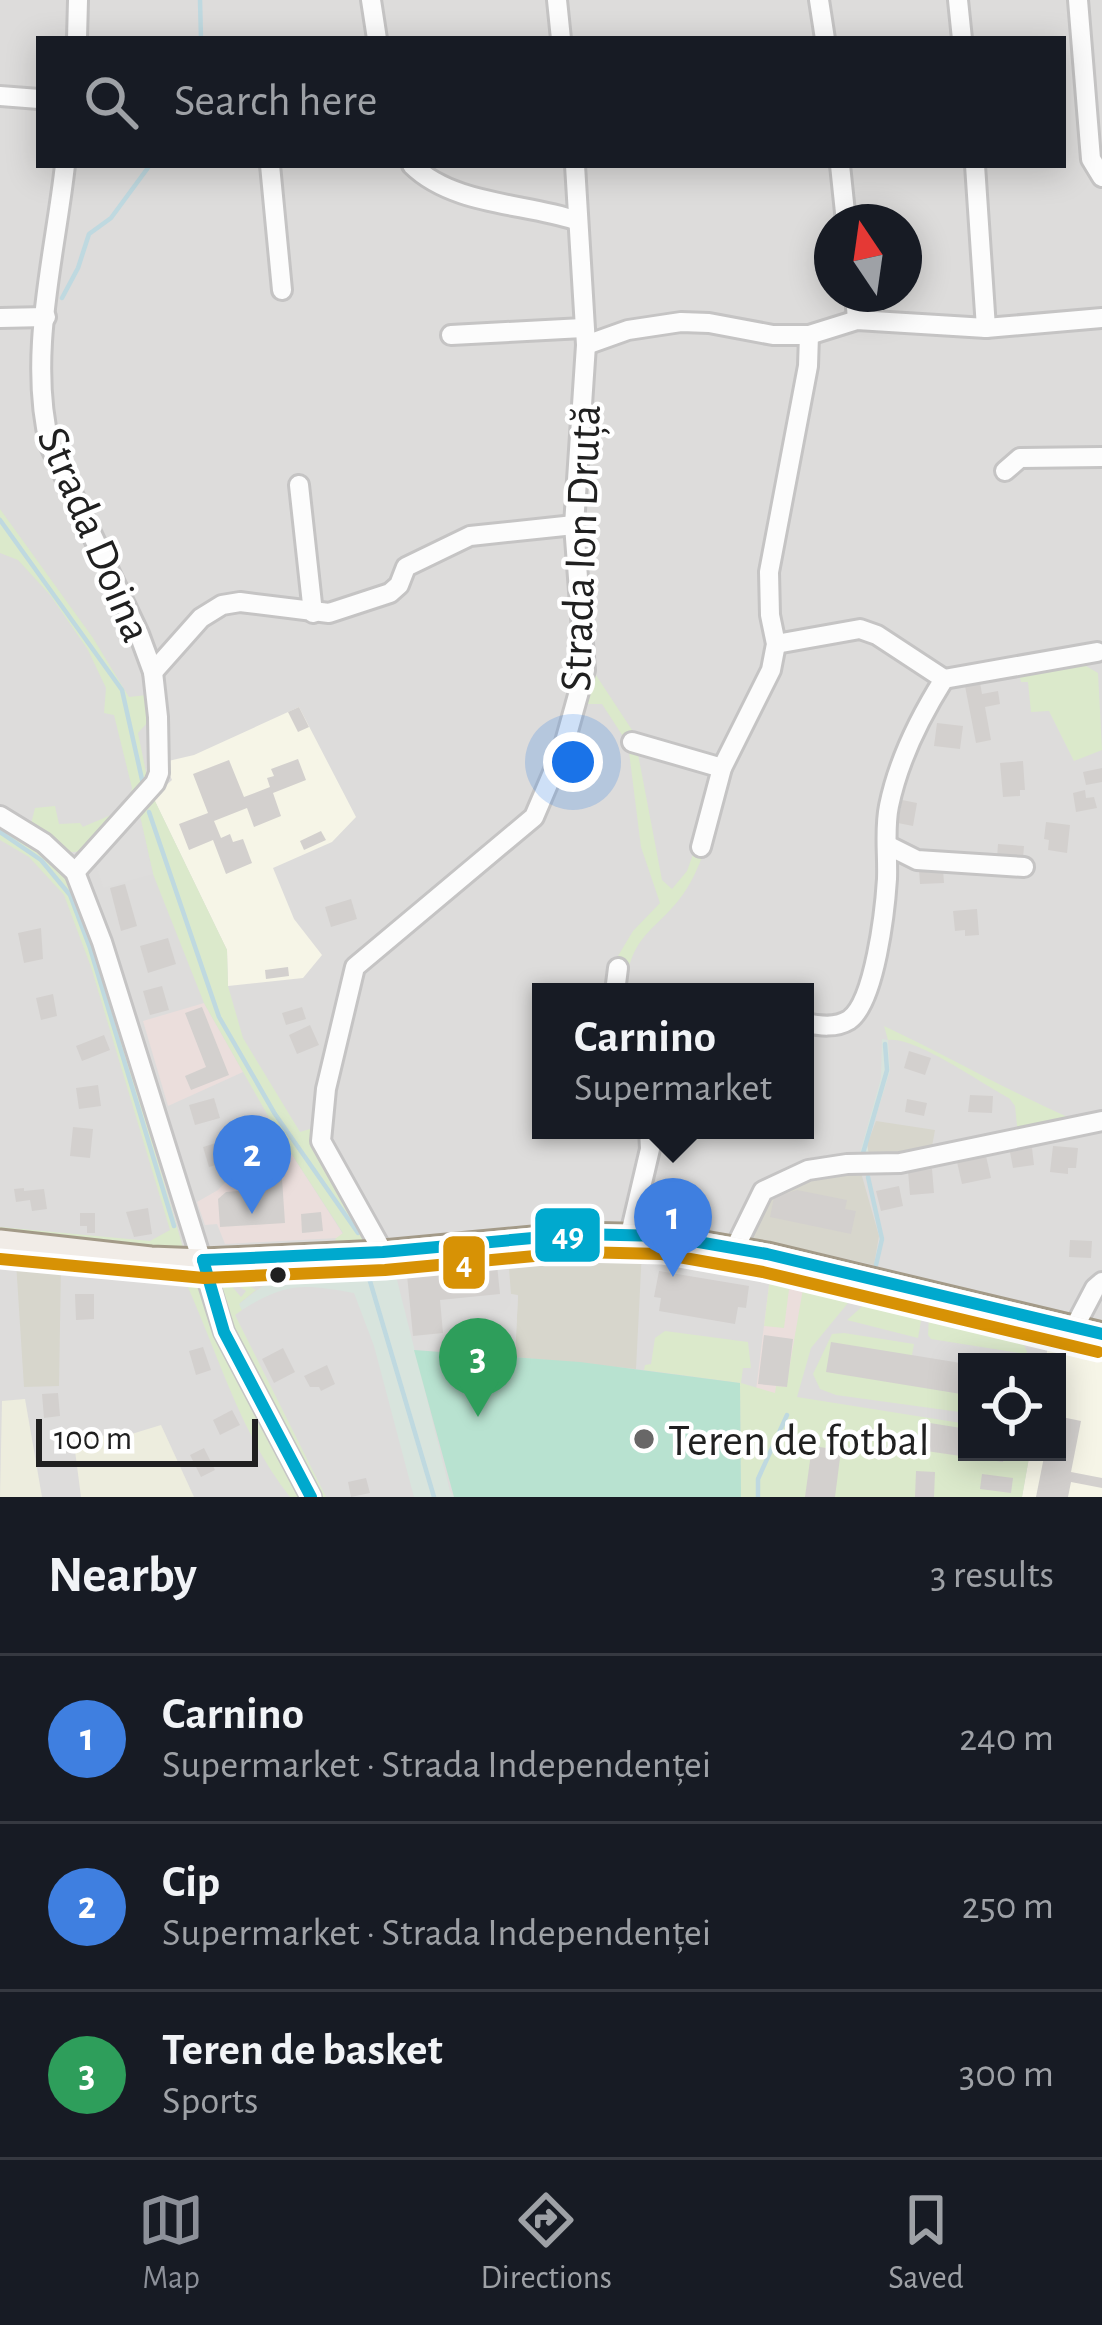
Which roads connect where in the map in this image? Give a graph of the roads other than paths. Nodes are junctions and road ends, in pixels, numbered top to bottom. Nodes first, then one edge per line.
1 (78, 0) edge
2 (371, 0) edge
3 (557, 0) edge
4 (819, 0) edge
5 (958, 0) edge
6 (1078, 0) edge
7 (77, 36) edge
8 (377, 36) edge
9 (561, 36) edge
10 (825, 36) edge
11 (962, 36) edge
12 (0, 96) edge
13 (36, 99) edge
14 (65, 168) edge
15 (270, 168) edge
16 (416, 168) edge
17 (574, 168) edge
18 (840, 168) edge
19 (974, 168) edge
20 (1102, 178) edge
21 (844, 204) edge
22 (575, 220) junction
23 (282, 290) dead end
24 (856, 312) edge
25 (46, 316) junction
26 (0, 318) edge
27 (1102, 319) edge
28 (857, 320) junction
29 (986, 328) junction
30 (451, 334) dead end
31 (808, 335) junction
32 (585, 337) junction
33 (1102, 457) edge
34 (1005, 471) dead end
35 (299, 485) dead end
36 (574, 525) junction
37 (313, 613) junction
38 (776, 644) junction
39 (1100, 652) edge
40 (153, 672) junction
41 (944, 679) junction
42 (632, 742) dead end
43 (722, 768) junction
44 (0, 816) edge
45 (887, 845) junction
46 (701, 847) dead end
47 (908, 858) junction
48 (1024, 867) dead end
49 (75, 872) junction
50 (887, 884) junction
51 (618, 968) dead end
52 (616, 983) edge
53 (814, 1024) edge
54 (1102, 1120) edge
55 (649, 1139) edge
56 (630, 1234) junction
57 (0, 1241) edge
58 (735, 1248) junction
59 (383, 1252) junction
60 (202, 1260) junction
61 (1102, 1282) edge
62 (1074, 1328) junction
63 (1102, 1334) edge
64 (311, 1497) edge

1 - 7 street
2 - 8 street
3 - 9 street
4 - 10 street
5 - 11 street
6 - 20 street
12 - 13 street
14 - 25 street, Strada Doina
15 - 23 street
16 - 22 street
17 - 22 street, Strada Ion Druță
18 - 21 street
19 - 29 street
22 - 32 street, Strada Ion Druță
24 - 28 street
25 - 26 street
25 - 40 street, Strada Doina
27 - 29 street
28 - 29 street
28 - 31 street
30 - 32 street
31 - 32 street
31 - 38 street
32 - 36 street, Strada Ion Druță
33 - 34 street
35 - 37 street
36 - 37 street
36 - 59 street, Strada Ion Druță
37 - 40 street
38 - 41 street
38 - 43 street
39 - 41 street
40 - 49 street, Strada Doina
41 - 45 street
42 - 43 street
43 - 46 street
44 - 49 street
45 - 47 street
45 - 50 street
47 - 48 street
47 - 50 street
49 - 60 street
50 - 53 street
51 - 52 street
54 - 58 street
55 - 56 street
56 - 58 main road
56 - 59 main road
57 - 60 main road
58 - 62 main road
59 - 60 main road
60 - 64 street
61 - 62 street
62 - 63 main road

